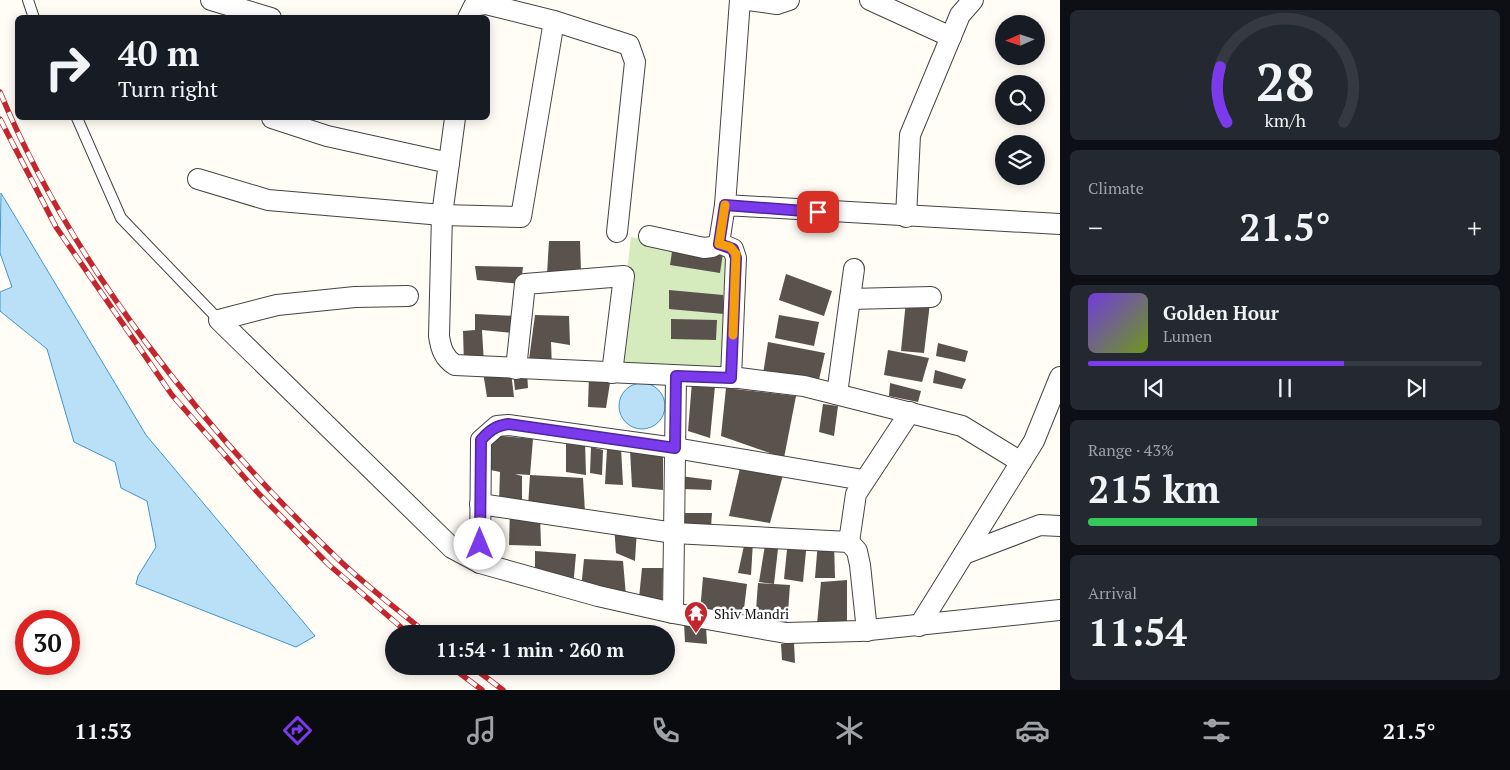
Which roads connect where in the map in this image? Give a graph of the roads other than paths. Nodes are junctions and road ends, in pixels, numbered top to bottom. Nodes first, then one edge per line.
1 (28, 0) edge
2 (212, 0) edge
3 (740, 0) edge
4 (748, 0) edge
5 (789, 0) edge
6 (870, 0) edge
7 (973, 0) edge
8 (33, 15) edge
9 (261, 15) edge
10 (470, 15) edge
11 (554, 21) junction
12 (950, 37) junction
13 (78, 120) edge
14 (278, 120) edge
15 (455, 120) edge
16 (449, 163) junction
17 (198, 179) dead end
18 (725, 205) junction
19 (442, 215) junction
20 (906, 217) junction
21 (1060, 224) edge
22 (617, 232) dead end
23 (649, 236) dead end
24 (719, 244) junction
25 (854, 269) dead end
26 (408, 296) dead end
27 (931, 297) dead end
28 (850, 299) junction
29 (219, 320) junction
30 (516, 369) junction
31 (612, 373) junction
32 (676, 376) junction
33 (1060, 376) edge
34 (731, 378) junction
35 (837, 394) junction
36 (910, 412) junction
37 (675, 448) junction
38 (1021, 462) junction
39 (863, 480) junction
40 (480, 504) junction
41 (1060, 526) edge
42 (674, 533) junction
43 (849, 542) junction
44 (964, 554) junction
45 (480, 563) junction
46 (1060, 610) edge
47 (673, 613) junction
48 (919, 626) junction
49 (867, 631) junction

1 - 8 lane
2 - 9 street
3 - 18 street
4 - 5 street
6 - 12 street
7 - 12 street
10 - 11 street
11 - 19 street
11 - 22 street
12 - 20 street
13 - 29 lane
14 - 16 street
15 - 16 street
16 - 19 street
17 - 19 street
18 - 20 street
18 - 24 street
19 - 30 street
20 - 21 street
23 - 24 street
24 - 34 street
25 - 28 street
26 - 29 street
27 - 28 street
28 - 35 street
29 - 45 street
30 - 31 street
30 - 31 street
31 - 32 street
32 - 34 street
32 - 37 street
33 - 38 street
34 - 35 street
35 - 36 street
36 - 38 street
36 - 39 street
37 - 39 street
37 - 40 street
37 - 42 street
38 - 44 street
39 - 43 street
40 - 42 street
40 - 45 street
41 - 44 street
42 - 43 street
42 - 47 street
43 - 49 street
44 - 48 street
45 - 47 street
46 - 48 street
47 - 49 street
48 - 49 street

